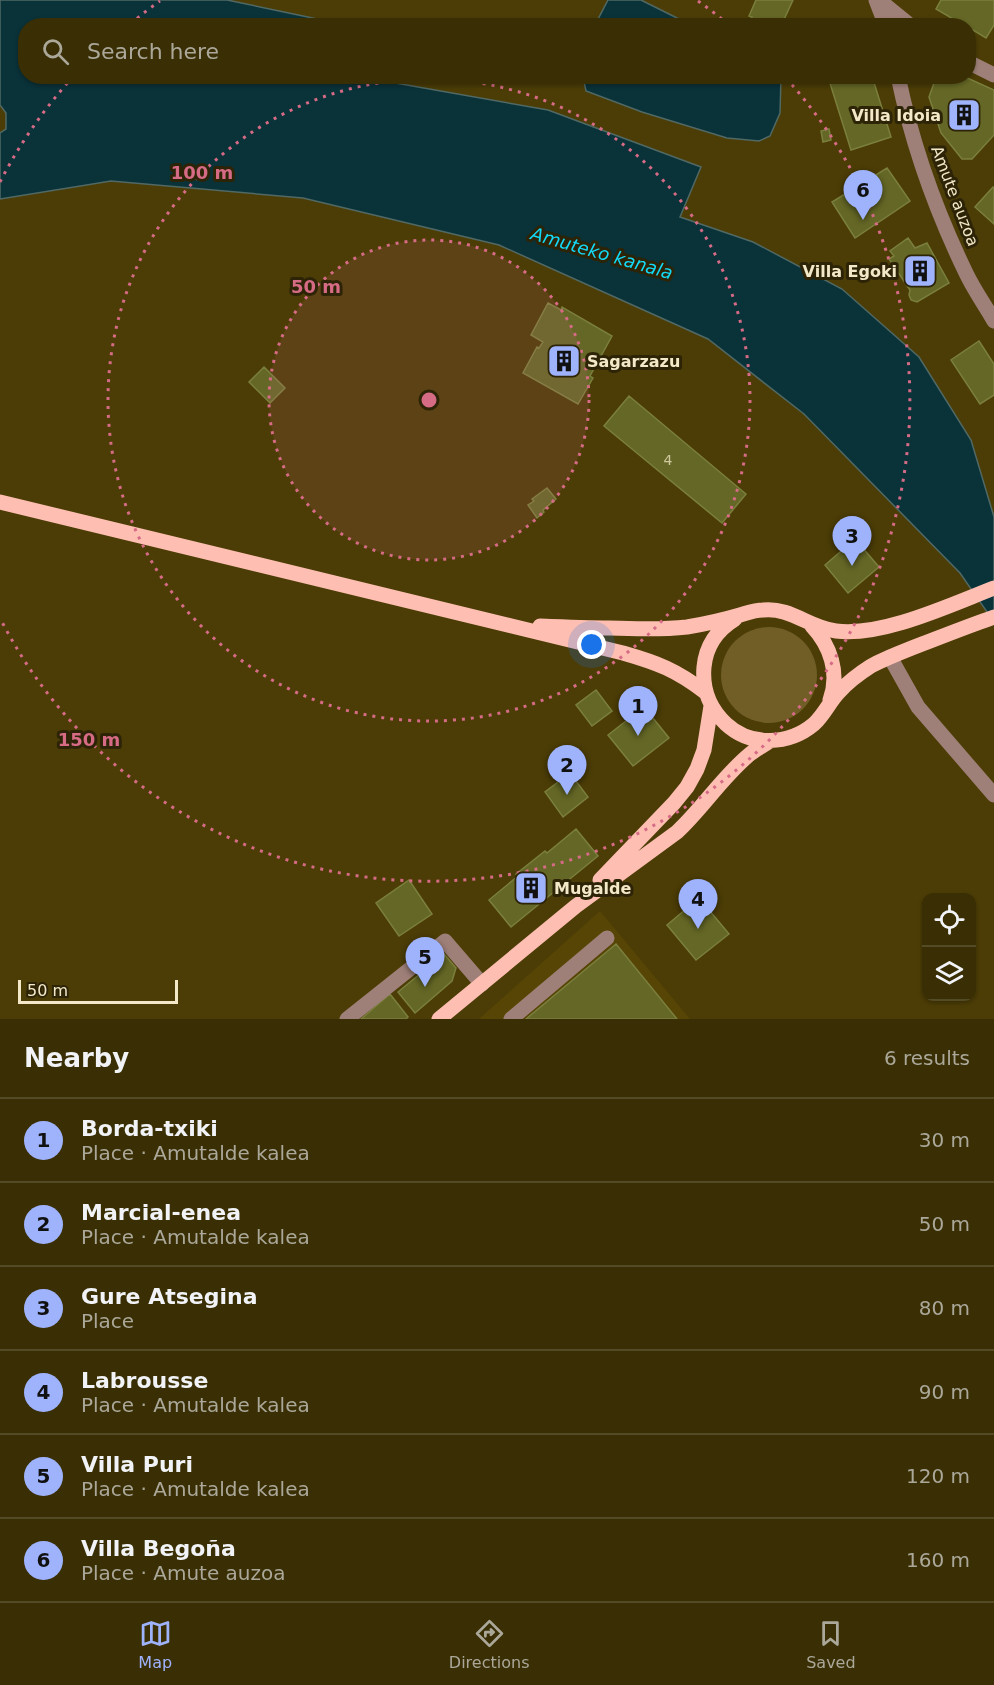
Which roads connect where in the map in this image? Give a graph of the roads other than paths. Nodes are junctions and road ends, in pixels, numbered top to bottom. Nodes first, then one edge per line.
1 (878, 0) edge
2 (884, 18) edge
3 (901, 18) edge
4 (976, 66) edge
5 (994, 75) edge
6 (900, 84) edge
7 (994, 321) edge
8 (0, 502) edge
9 (994, 588) edge
10 (742, 615) junction
11 (994, 617) edge
12 (504, 624) junction
13 (810, 624) junction
14 (890, 657) junction
15 (708, 699) junction
16 (826, 708) junction
17 (770, 741) junction
18 (994, 795) edge
19 (576, 906) junction
20 (607, 938) dead end
21 (482, 984) junction
22 (347, 1019) edge
23 (439, 1019) edge
24 (512, 1019) edge

1 - 2 street
1 - 3 street
4 - 5 street
6 - 7 street, Amute auzoa
8 - 12 main road
9 - 13 main road
10 - 12 main road
10 - 13 main road
10 - 15 main road
11 - 14 main road
12 - 15 main road
13 - 16 main road
14 - 16 main road
14 - 18 street
15 - 17 main road
15 - 19 main road
16 - 17 main road
17 - 19 main road
19 - 21 main road
20 - 24 street
21 - 22 street
21 - 23 main road

